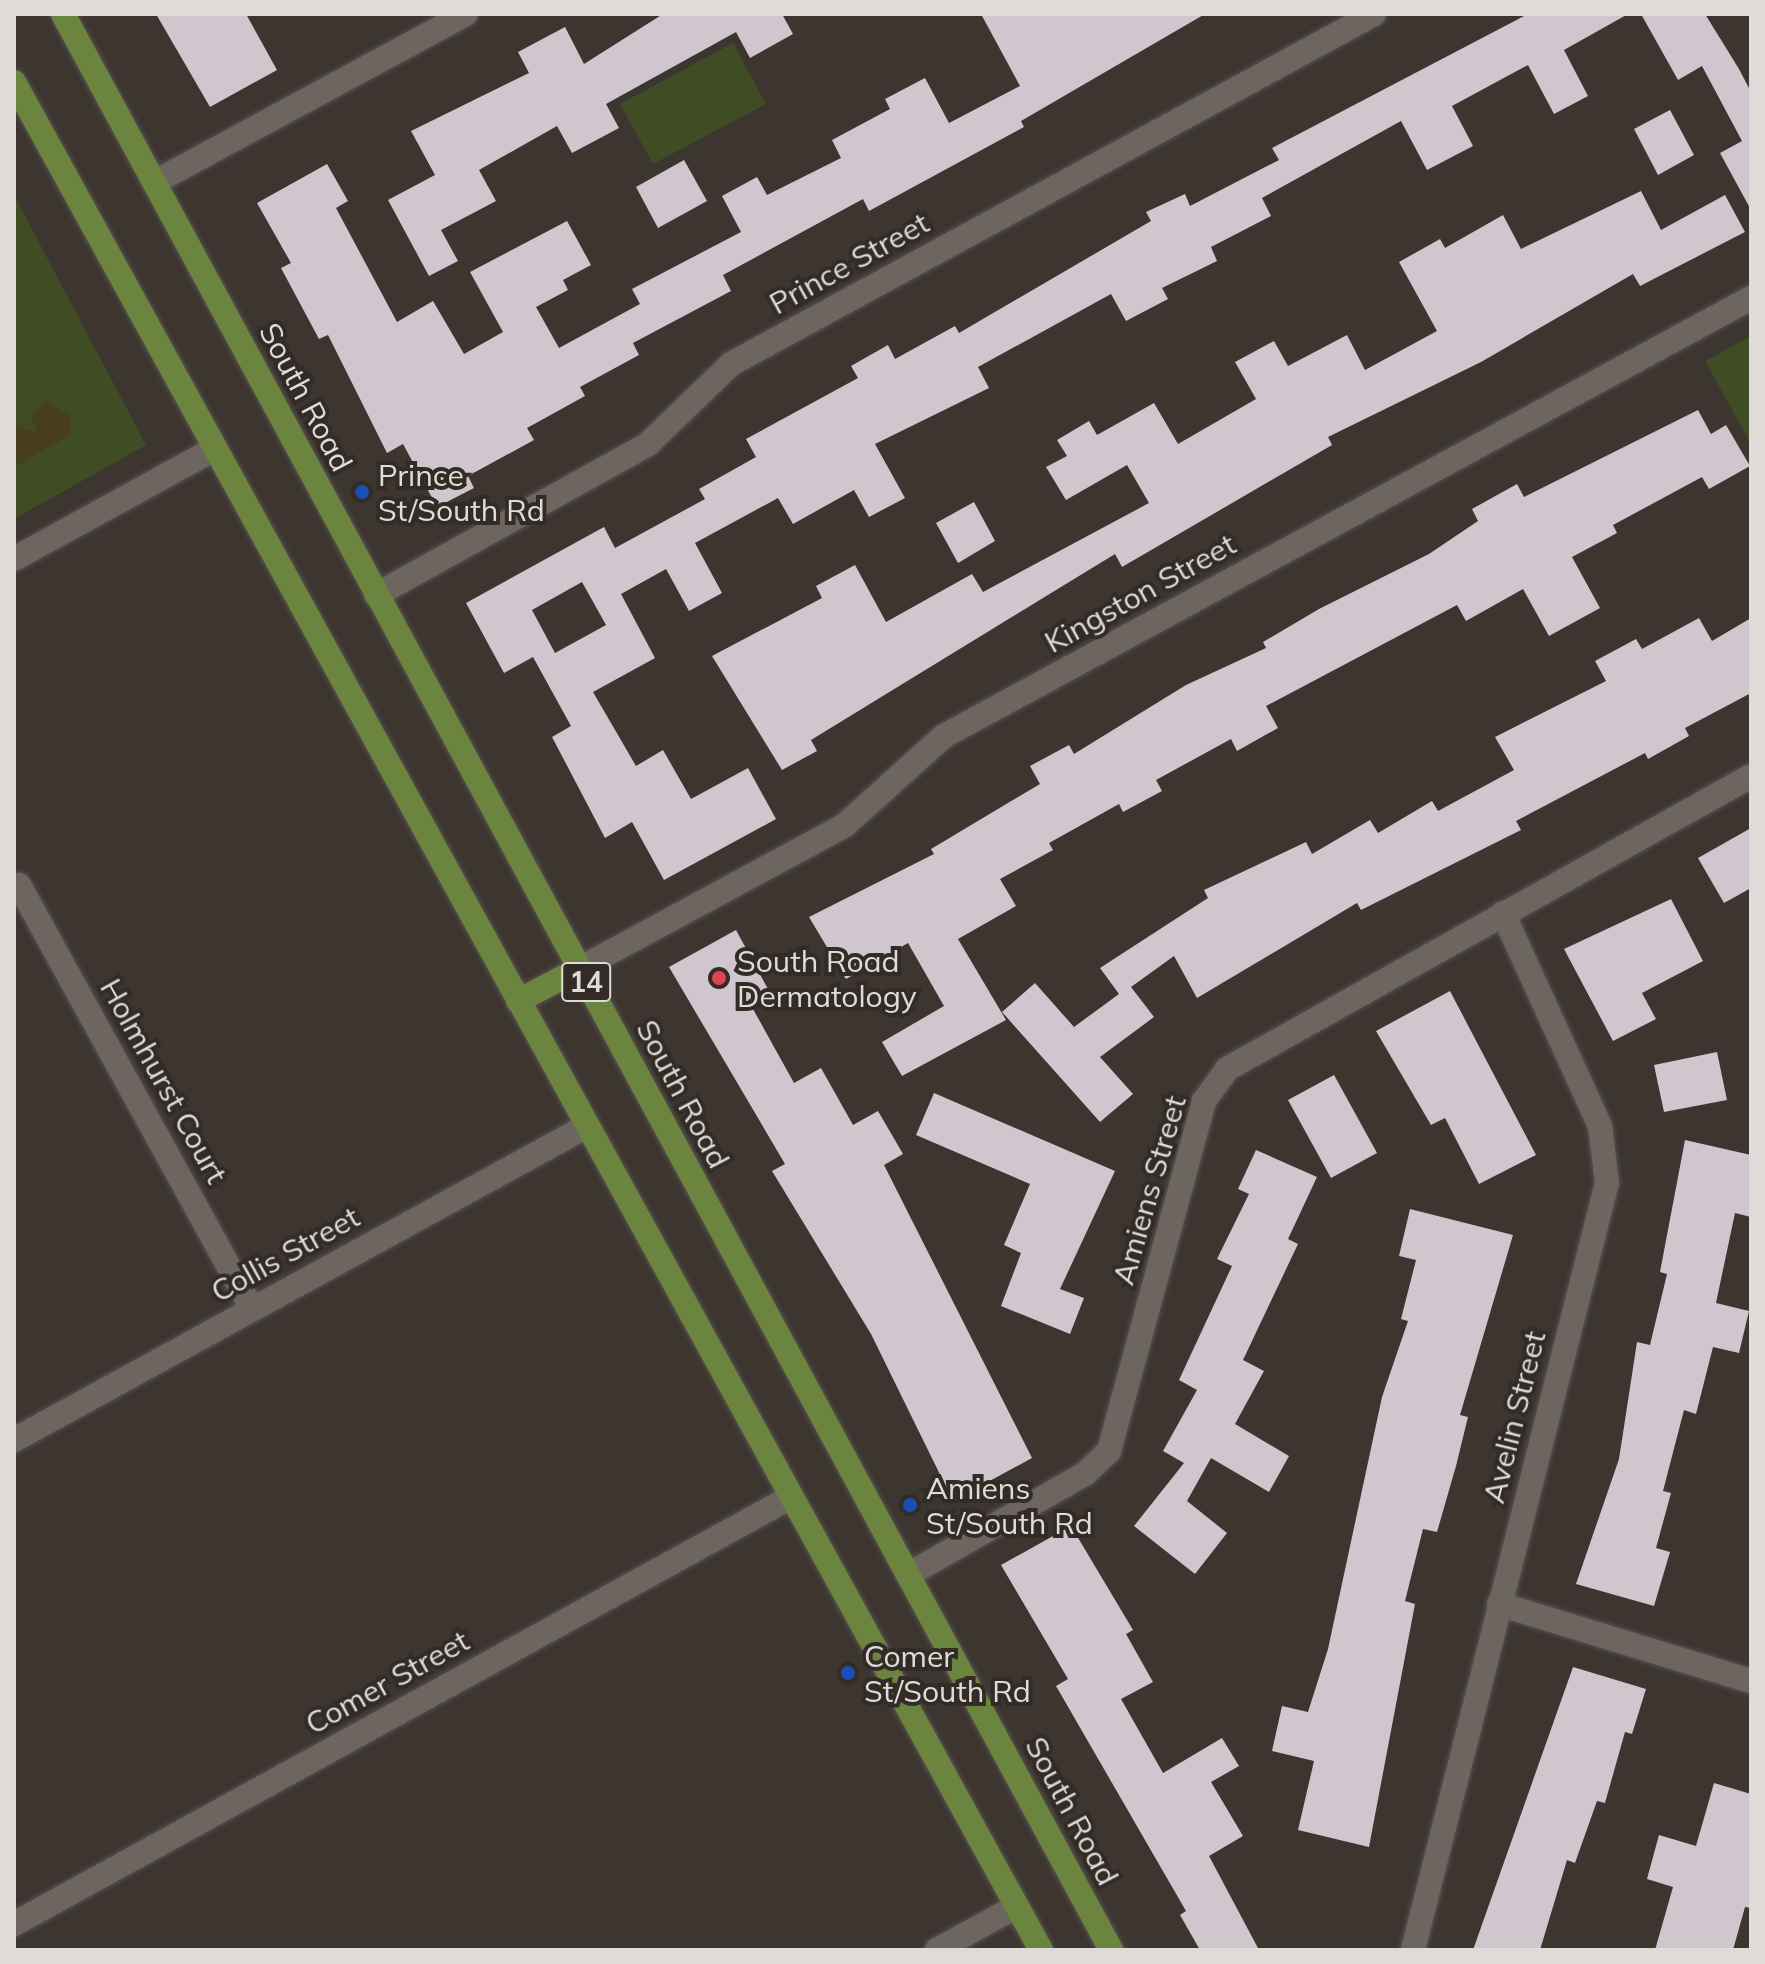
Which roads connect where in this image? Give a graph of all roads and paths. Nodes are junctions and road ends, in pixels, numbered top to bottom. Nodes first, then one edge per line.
1 (63, 14) edge
2 (466, 14) edge
3 (1374, 14) edge
4 (14, 82) edge
5 (155, 182) junction
6 (1751, 298) edge
7 (214, 449) junction
8 (14, 559) edge
9 (376, 595) junction
10 (1751, 776) edge
11 (19, 885) dead end
12 (1503, 913) junction
13 (579, 969) junction
14 (518, 1001) junction
15 (587, 1126) junction
16 (252, 1308) junction
17 (14, 1440) edge
18 (791, 1497) junction
19 (908, 1575) junction
20 (1499, 1604) junction
21 (1751, 1681) edge
22 (1017, 1906) junction
23 (14, 1924) edge
24 (937, 1950) edge
25 (1041, 1950) edge
26 (1111, 1950) edge
27 (1413, 1950) edge

1 - 5 main road, South Road / 14
2 - 5 street
3 - 9 street, Prince Street
4 - 7 main road, 14
5 - 9 main road, South Road / 14
6 - 13 street, Kingston Street
7 - 8 street
7 - 14 main road, 14
9 - 13 main road, South Road / 14
10 - 12 street, Amiens Street
11 - 16 street, Holmhurst Court
12 - 19 street, Amiens Street
12 - 20 street, Avelin Street
13 - 14 main road
13 - 19 main road, South Road / 14
14 - 15 main road, 14
15 - 16 street, Collis Street
15 - 18 main road, 14
16 - 17 street, Collis Street
18 - 22 main road, 14
18 - 23 street, Comer Street
19 - 26 main road, South Road / 14
20 - 21 street
20 - 27 street, Avelin Street
22 - 24 street
22 - 25 main road, 14

